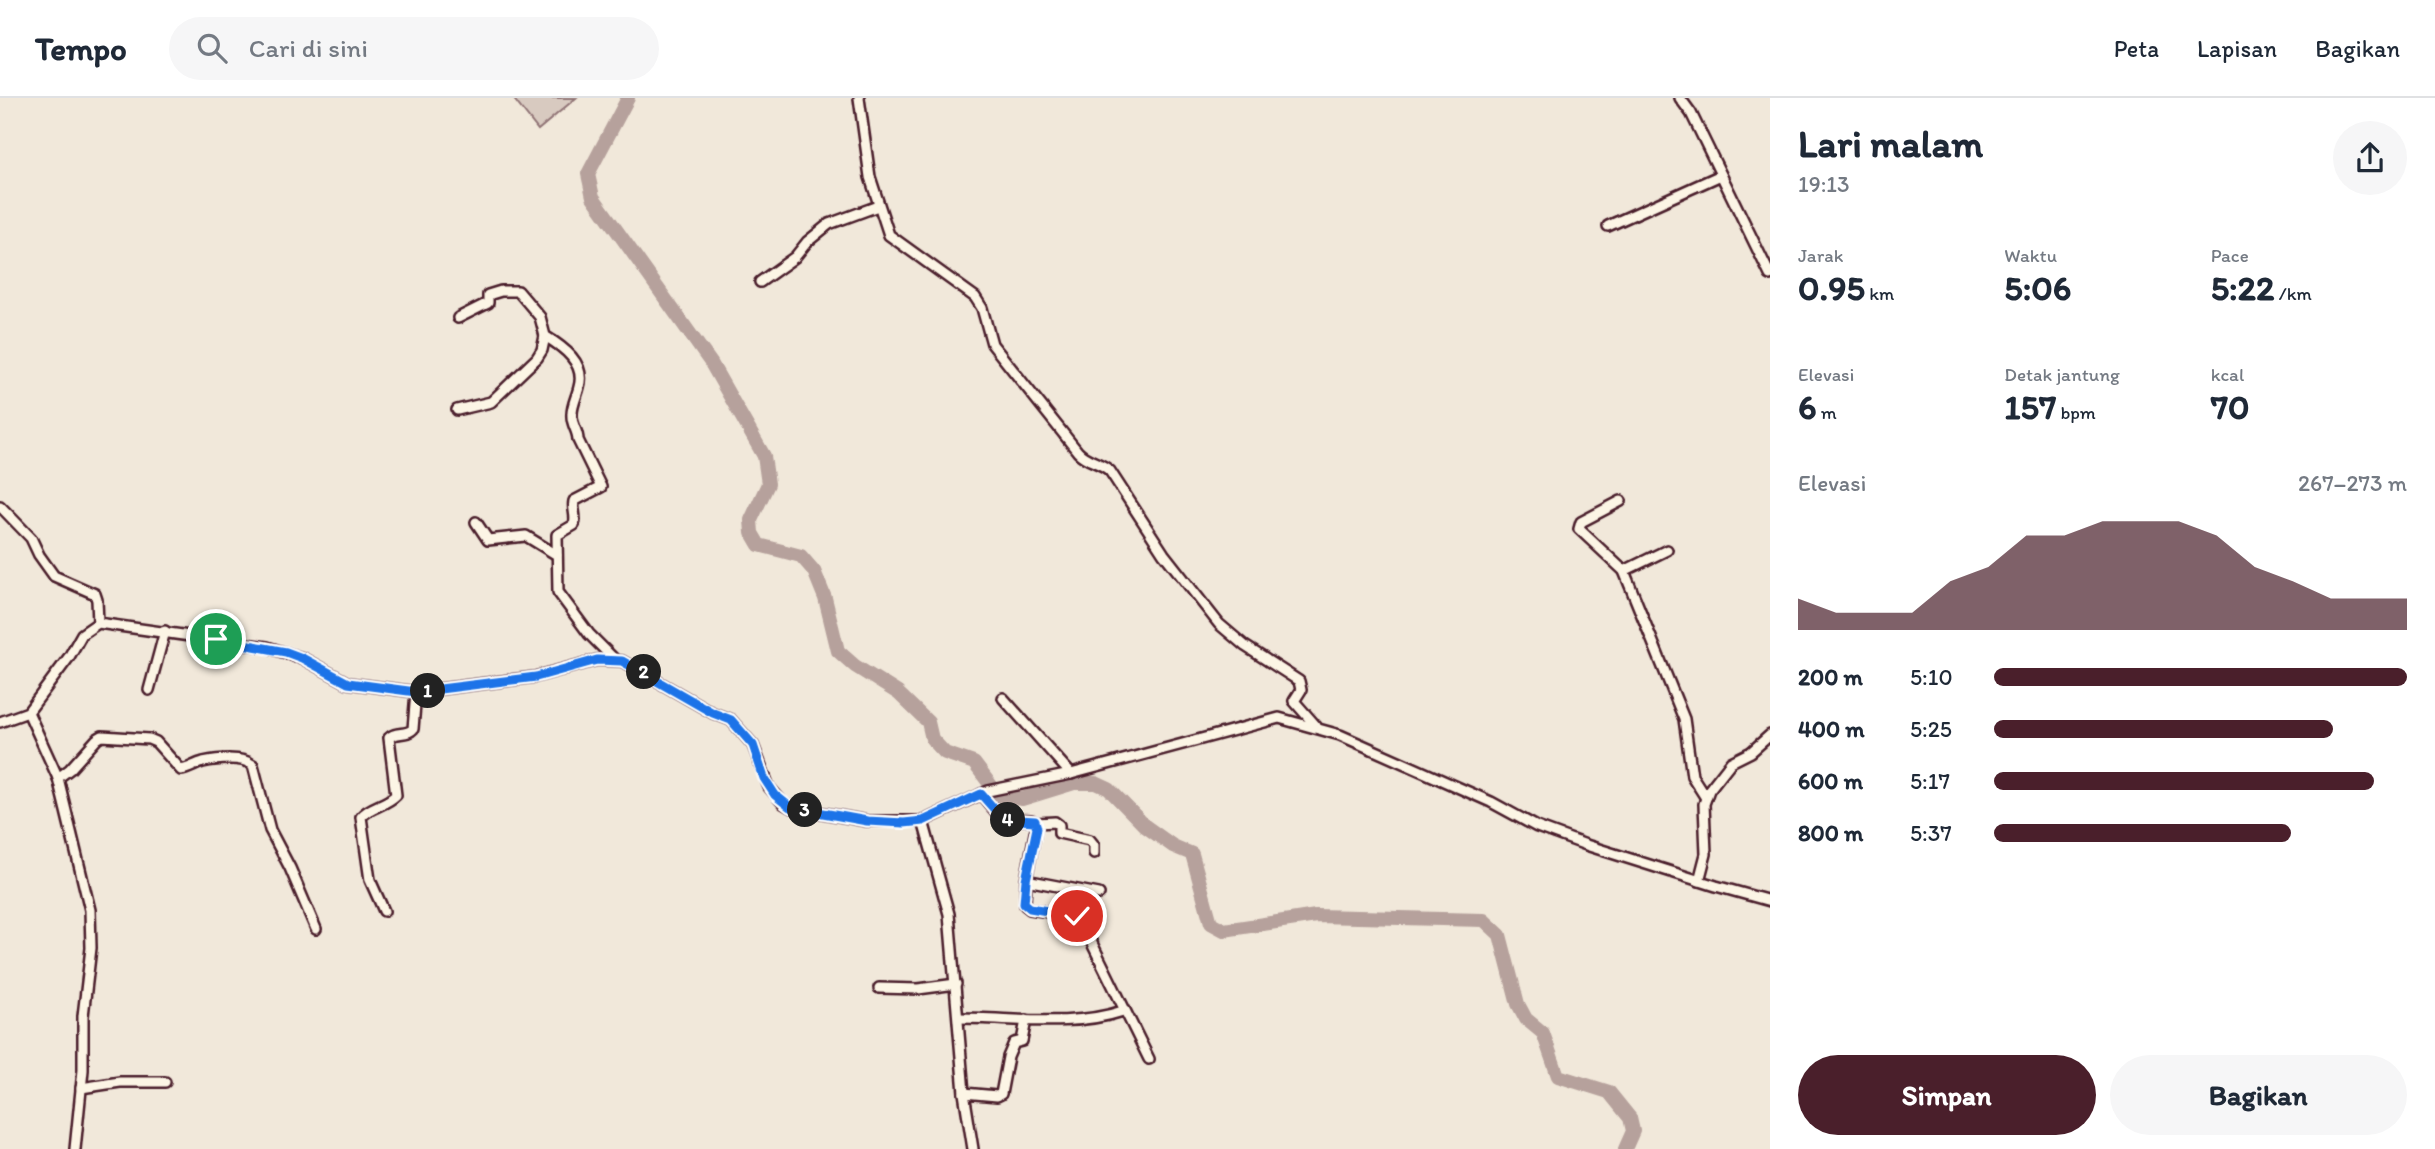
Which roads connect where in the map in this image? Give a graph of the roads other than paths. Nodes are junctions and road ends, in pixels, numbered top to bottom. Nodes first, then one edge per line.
1 (859, 98) edge
2 (1680, 98) edge
3 (1721, 175) junction
4 (878, 206) junction
5 (1608, 226) dead end
6 (1770, 275) edge
7 (760, 282) dead end
8 (458, 318) dead end
9 (545, 336) junction
10 (457, 410) dead end
11 (1621, 501) dead end
12 (0, 506) edge
13 (476, 522) dead end
14 (1667, 551) dead end
15 (557, 555) junction
16 (1624, 571) junction
17 (98, 623) junction
18 (165, 631) junction
19 (614, 659) junction
20 (149, 691) dead end
21 (416, 692) junction
22 (1003, 698) dead end
23 (28, 712) junction
24 (0, 722) edge
25 (1318, 728) junction
26 (1770, 735) edge
27 (1071, 774) junction
28 (58, 778) junction
29 (984, 792) junction
30 (1706, 798) junction
31 (923, 821) junction
32 (1037, 823) junction
33 (1094, 853) dead end
34 (1026, 880) junction
35 (1699, 881) junction
36 (1099, 894) dead end
37 (1770, 901) edge
38 (384, 911) dead end
39 (316, 929) dead end
40 (956, 984) junction
41 (879, 988) dead end
42 (1123, 1011) junction
43 (959, 1018) junction
44 (1026, 1020) junction
45 (1149, 1059) dead end
46 (165, 1082) dead end
47 (81, 1088) junction
48 (964, 1093) junction
49 (75, 1149) edge
50 (973, 1149) edge

1 - 4 street
2 - 3 street
3 - 5 street
3 - 6 street
4 - 7 street
4 - 25 street
8 - 9 street
9 - 10 street
9 - 15 street
11 - 16 street
12 - 17 street
13 - 15 street
14 - 16 street
15 - 19 street
16 - 30 street
17 - 18 street
17 - 23 street
18 - 20 street
18 - 21 street
19 - 21 street
19 - 31 street
21 - 38 street
22 - 27 street
23 - 24 street
23 - 28 street
25 - 27 street
25 - 35 street
26 - 30 street
27 - 29 street
28 - 39 street
28 - 47 street
29 - 31 street
29 - 32 street
30 - 35 street
31 - 40 street
32 - 33 street
32 - 34 street
34 - 36 street
34 - 42 street
35 - 37 street
40 - 41 street
40 - 43 street
42 - 44 street
42 - 45 street
43 - 44 street
43 - 48 street
44 - 48 street
46 - 47 street
47 - 49 street
48 - 50 street

